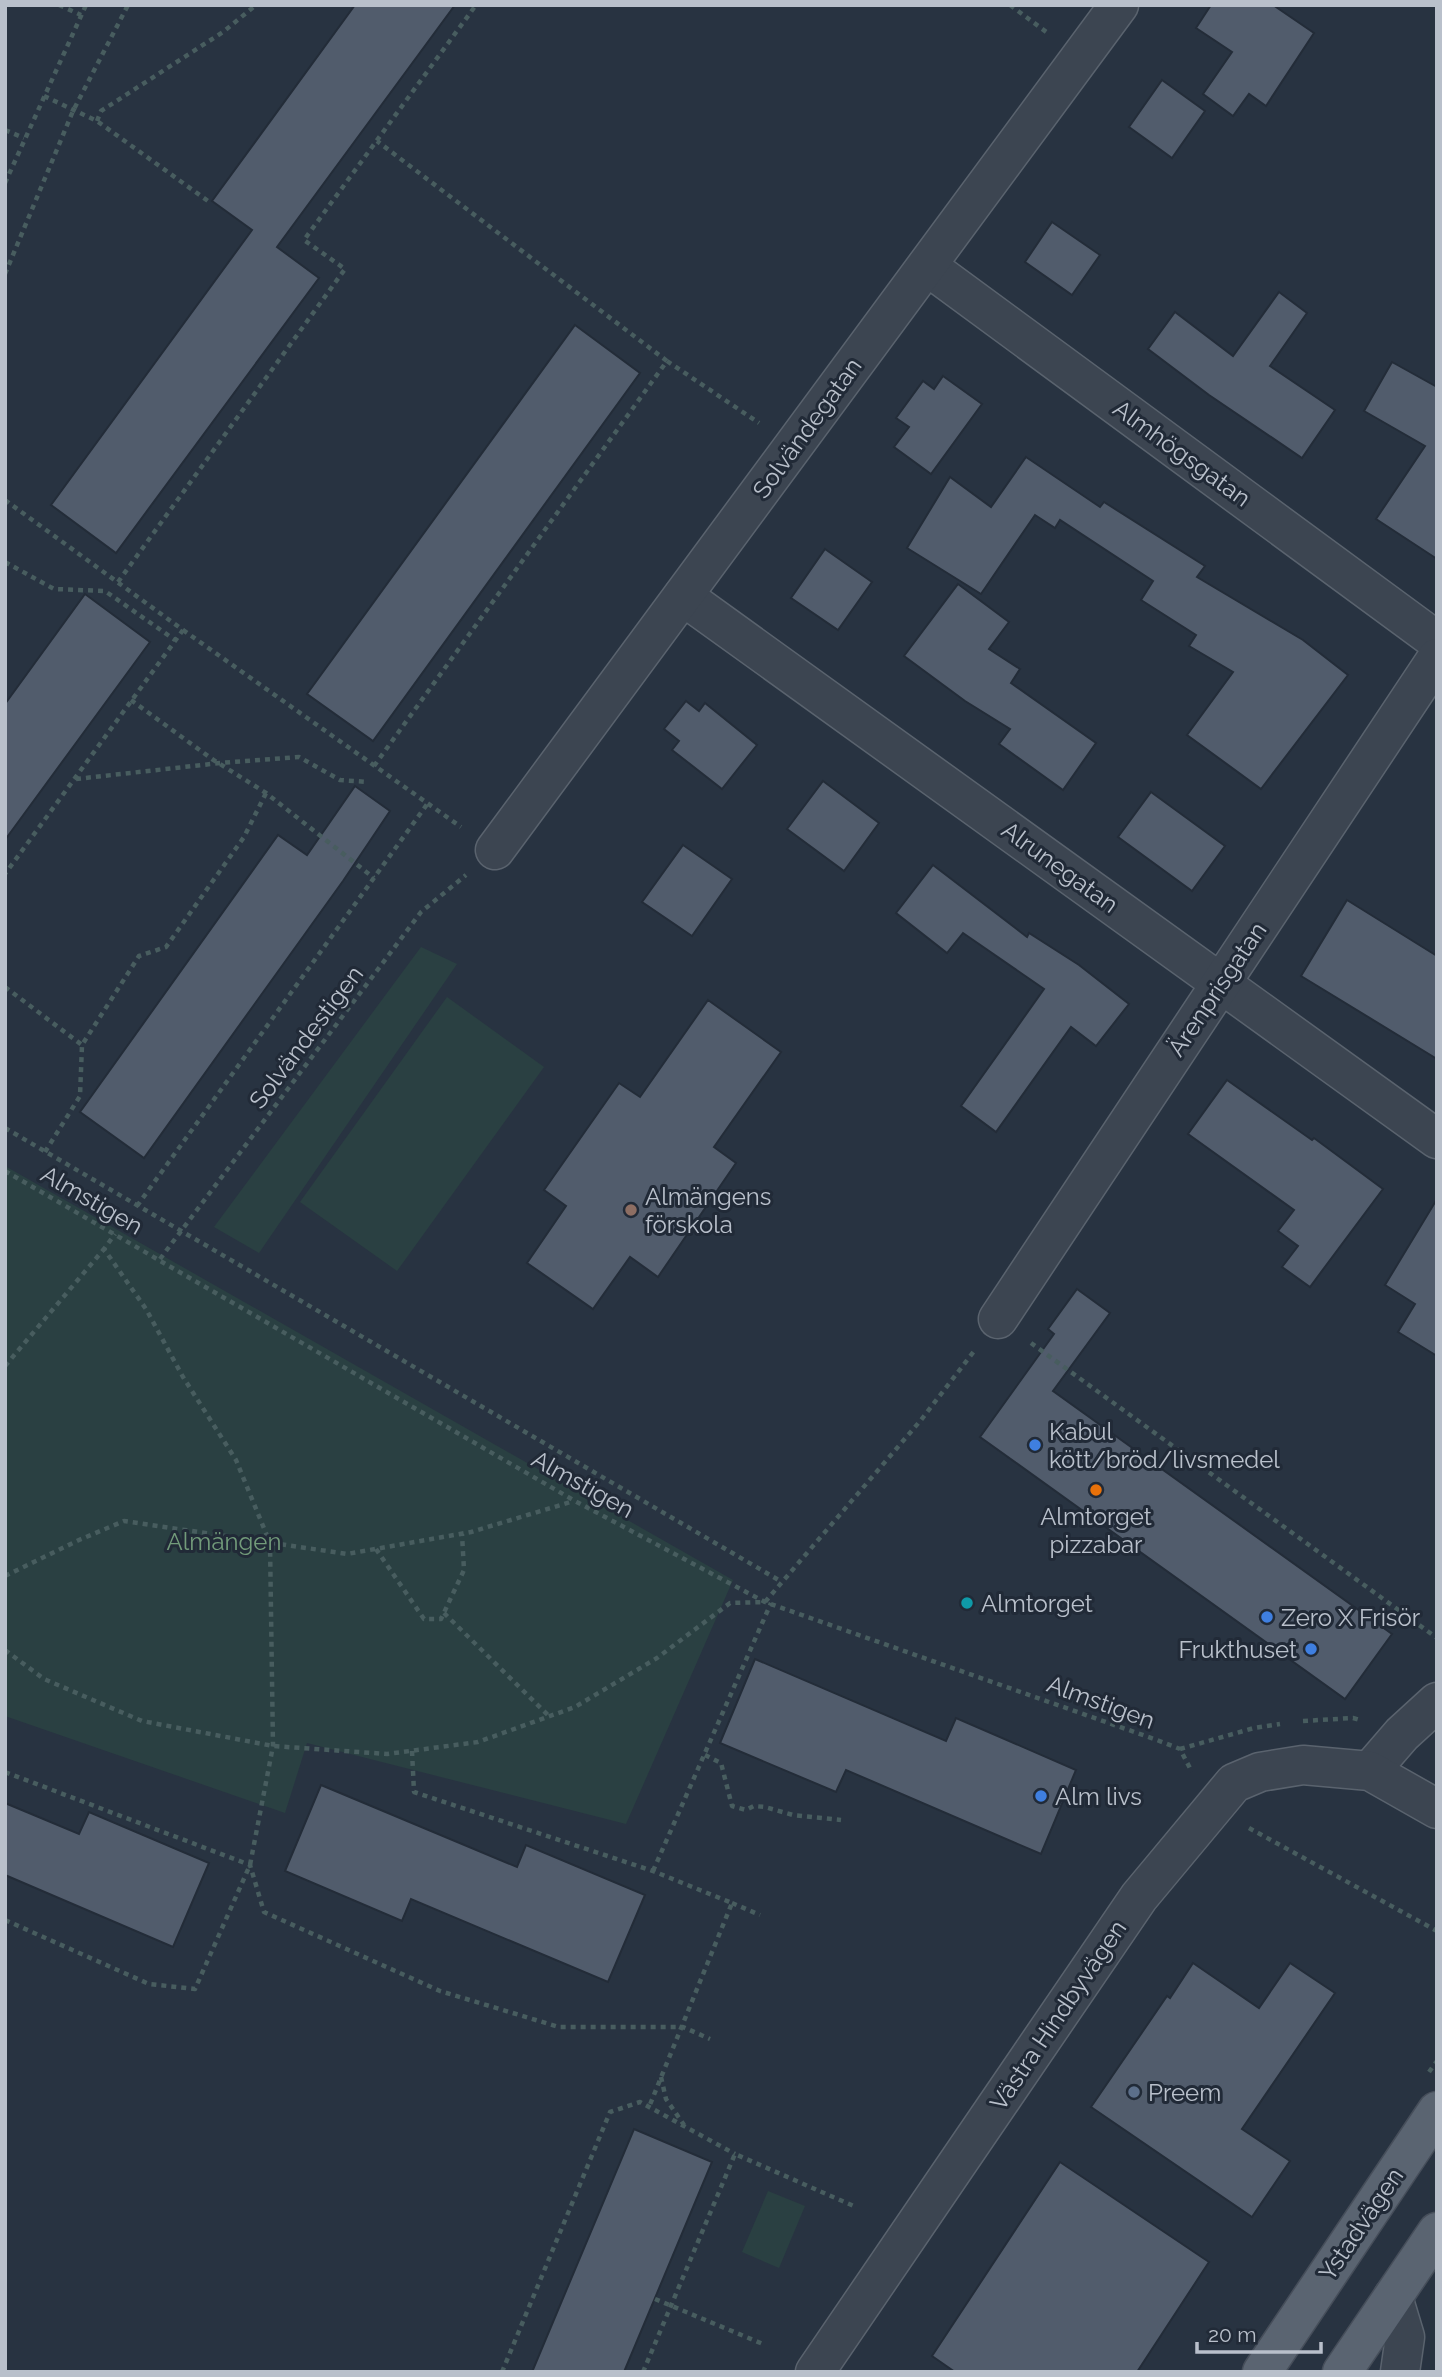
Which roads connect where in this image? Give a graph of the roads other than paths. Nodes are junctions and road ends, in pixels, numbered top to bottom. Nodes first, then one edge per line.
1 (1119, 5) edge
2 (926, 265) junction
3 (683, 596) junction
4 (1437, 641) edge
5 (1437, 658) edge
6 (495, 850) road end
7 (1221, 983) junction
8 (1437, 1139) edge
9 (998, 1319) road end
10 (1437, 1702) edge
11 (1370, 1772) junction
12 (1437, 1809) edge
13 (1437, 2111) edge
14 (1437, 2232) edge
15 (1393, 2297) junction
16 (816, 2372) edge
17 (1262, 2372) edge
18 (1342, 2372) edge
19 (1400, 2372) edge

1 - 2 street, Solvändegatan
2 - 3 street, Solvändegatan
2 - 4 street, Almhögsgatan
3 - 6 street, Solvändegatan
3 - 7 street, Alrunegatan
5 - 7 street, Ärenprisgatan
7 - 8 street, Alrunegatan
7 - 9 street, Ärenprisgatan
10 - 11 street
11 - 12 street, Västra Hindbyvägen
11 - 16 street, Västra Hindbyvägen
13 - 17 main road, Ystadvägen
14 - 15 main road
15 - 18 main road
15 - 19 street

